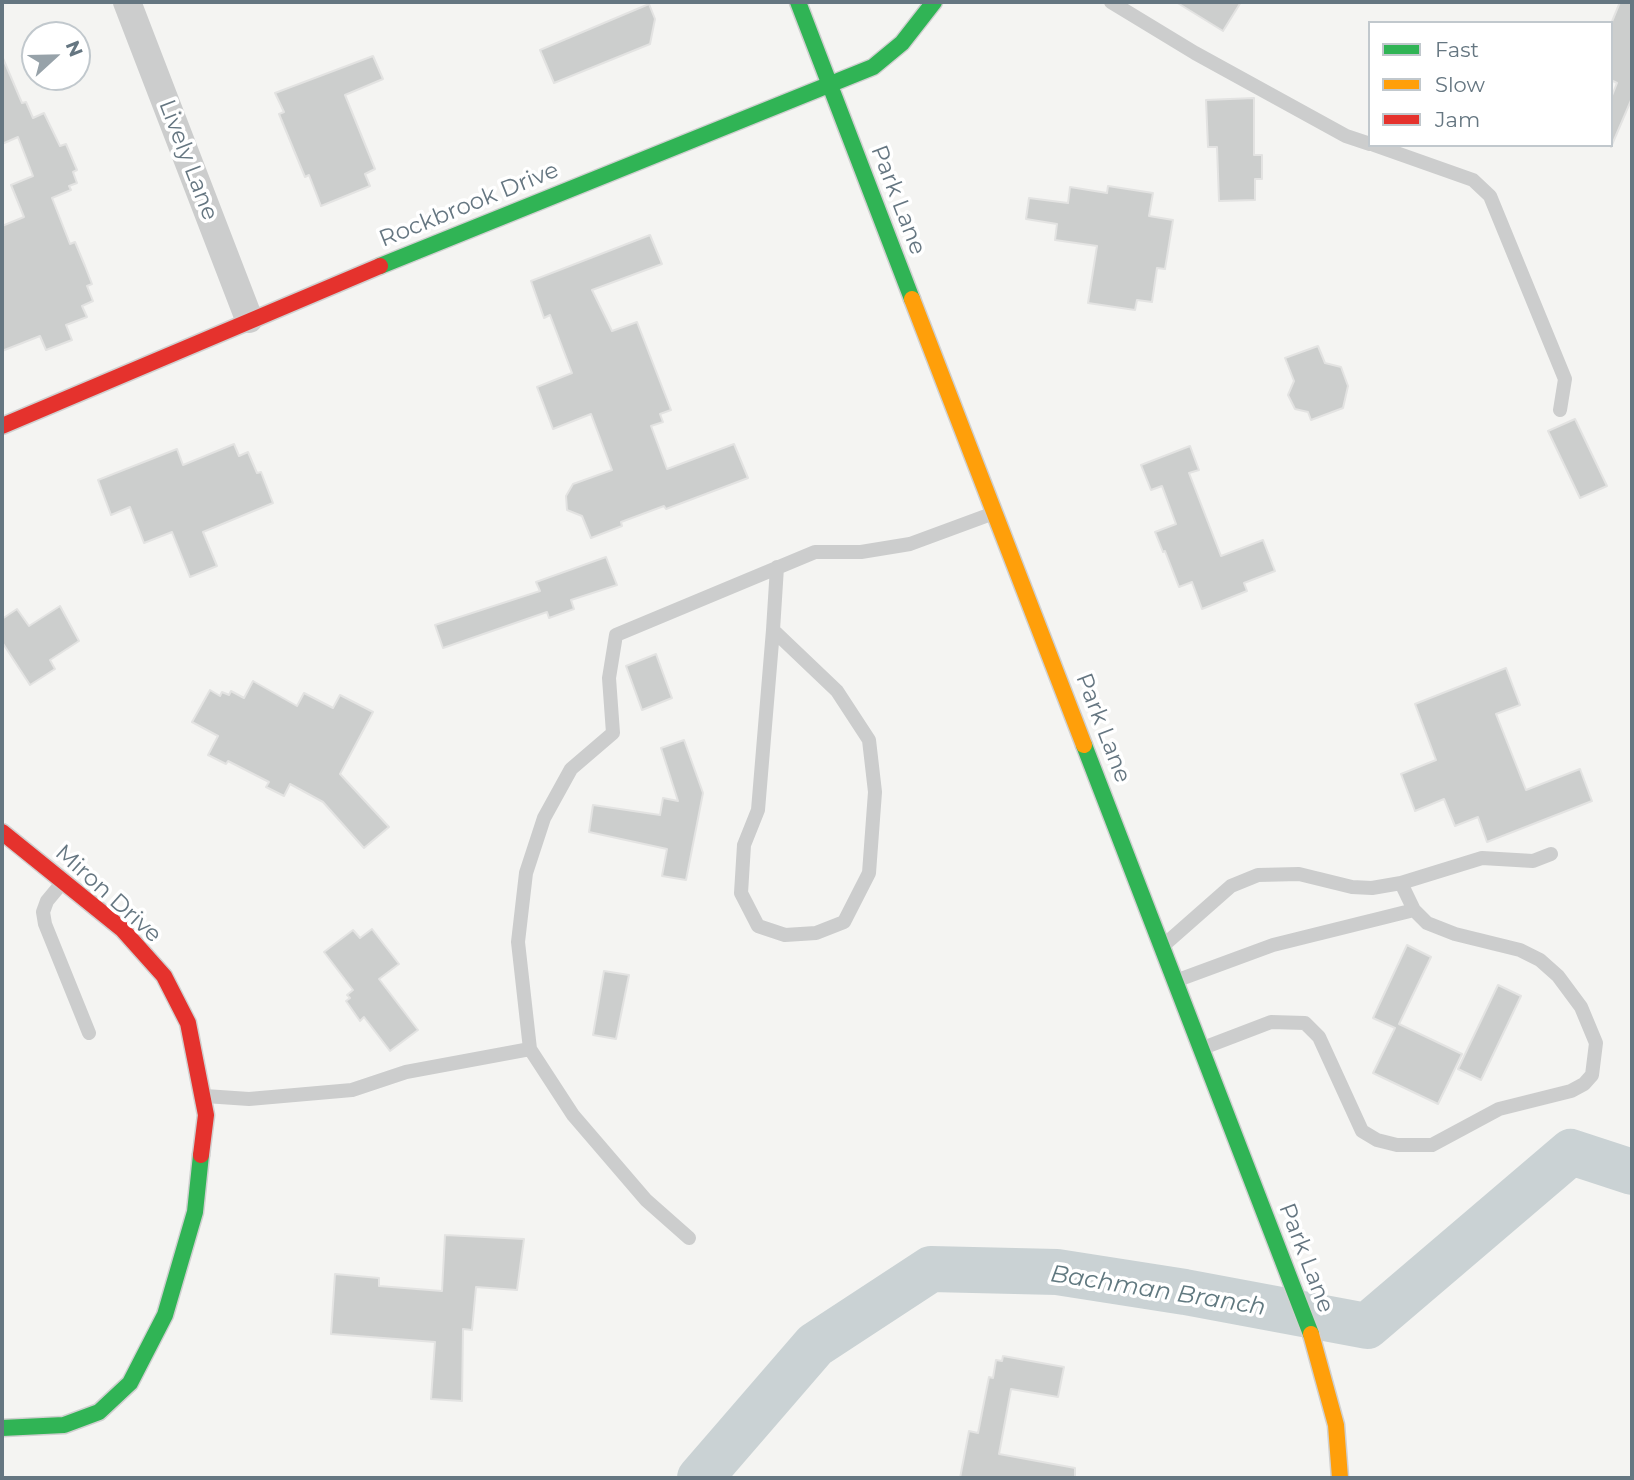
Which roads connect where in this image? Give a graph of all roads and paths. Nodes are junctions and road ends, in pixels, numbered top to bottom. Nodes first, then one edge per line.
1 (127, 2) edge
2 (797, 2) edge
3 (934, 2) edge
4 (1111, 2) edge
5 (830, 86) junction
6 (1368, 144) edge
7 (1378, 147) edge
8 (249, 318) junction
9 (1560, 410) dead end
10 (2, 426) edge
11 (995, 513) junction
12 (777, 567) junction
13 (773, 630) junction
14 (2, 832) edge
15 (1551, 854) dead end
16 (63, 882) junction
17 (1401, 883) junction
18 (1413, 910) junction
19 (1163, 946) junction
20 (1177, 980) junction
21 (89, 1033) dead end
22 (530, 1049) junction
23 (1200, 1049) junction
24 (202, 1096) junction
25 (689, 1238) dead end
26 (2, 1428) edge
27 (1340, 1478) edge

1 - 8 street, Lively Lane
2 - 5 street, Park Lane
3 - 5 street, Rockbrook Drive
4 - 6 lane
5 - 8 street, Rockbrook Drive
5 - 11 street, Park Lane
7 - 9 lane
8 - 10 street, Rockbrook Drive
11 - 12 lane
11 - 19 street, Park Lane
12 - 13 lane
12 - 22 lane
13 - 13 lane
14 - 16 street, Miron Drive
15 - 17 lane
16 - 21 lane
16 - 24 street, Miron Drive
17 - 18 lane
17 - 19 lane
18 - 20 lane
18 - 23 lane
19 - 20 street, Park Lane
20 - 23 street, Park Lane
22 - 24 lane
22 - 25 lane
23 - 27 street, Park Lane
24 - 26 street, Miron Drive

